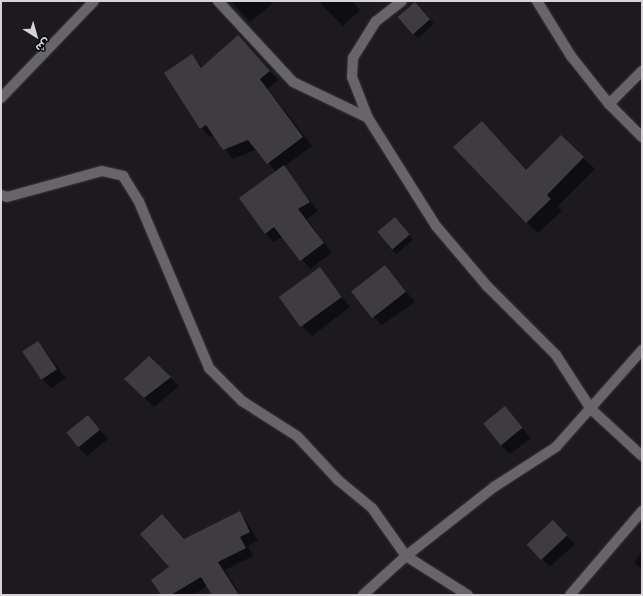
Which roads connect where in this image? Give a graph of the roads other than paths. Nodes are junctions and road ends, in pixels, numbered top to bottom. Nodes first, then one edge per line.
1 (94, 1) edge
2 (218, 1) edge
3 (402, 1) edge
4 (537, 1) edge
5 (642, 71) edge
6 (1, 98) edge
7 (609, 104) junction
8 (368, 118) junction
9 (642, 137) edge
10 (1, 195) edge
11 (642, 350) edge
12 (591, 409) junction
13 (642, 456) edge
14 (642, 511) edge
15 (406, 556) junction
16 (363, 595) edge
17 (468, 595) edge
18 (570, 595) edge

1 - 6 street
2 - 8 street
3 - 8 street
4 - 7 street
5 - 7 street
7 - 9 street
8 - 12 street
10 - 15 street
11 - 12 street
12 - 13 street
12 - 15 street
14 - 18 street
15 - 16 street
15 - 17 street

